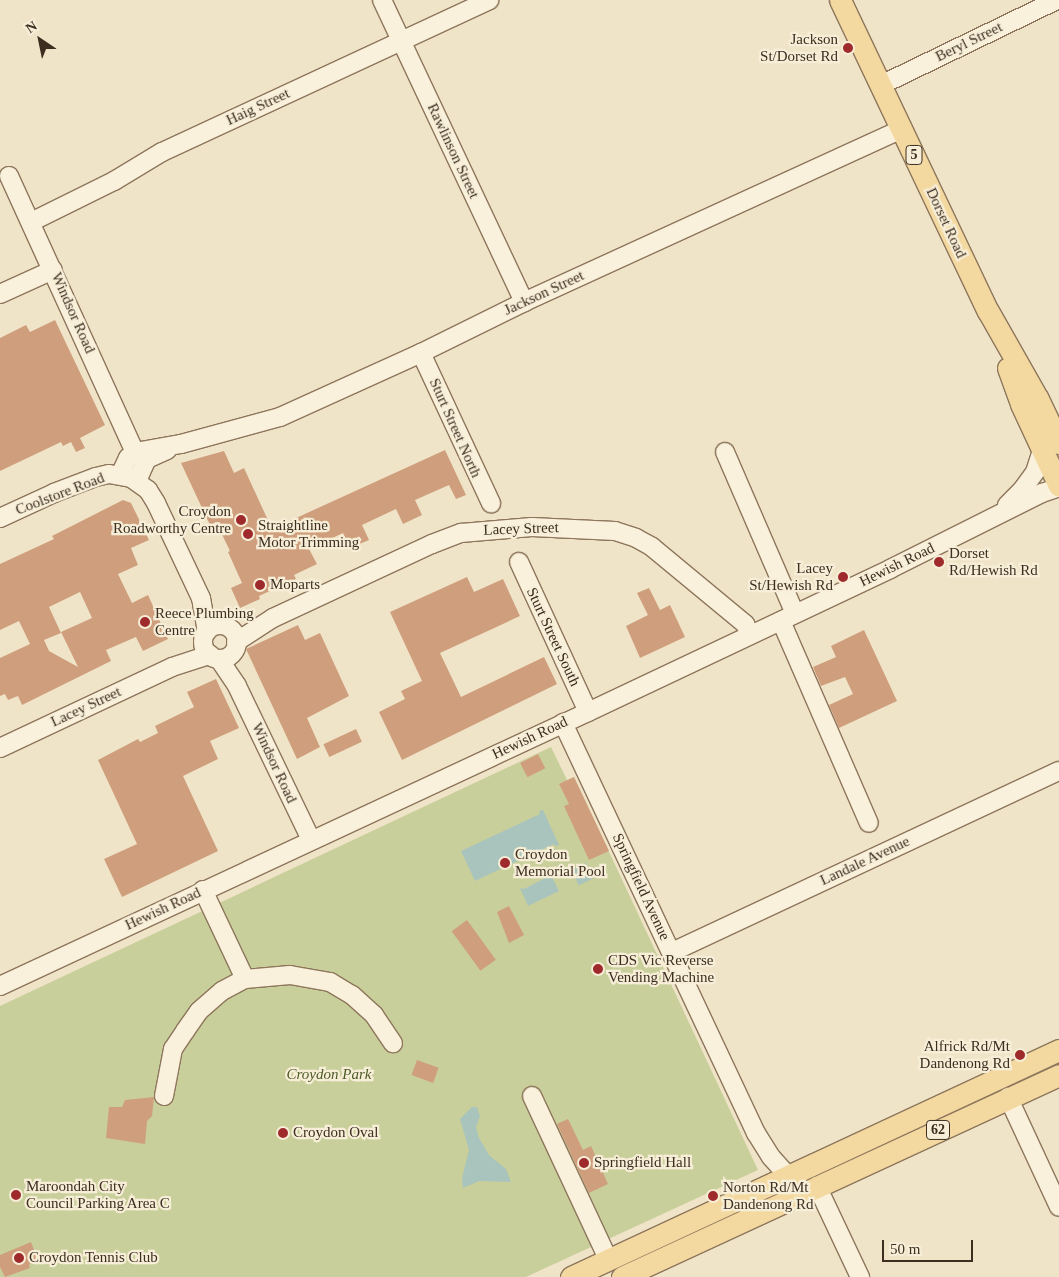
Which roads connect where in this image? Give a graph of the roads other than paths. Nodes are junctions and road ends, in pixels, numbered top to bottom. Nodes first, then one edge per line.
1 (382, 0) edge
2 (489, 0) edge
3 (840, 0) edge
4 (1057, 0) edge
5 (1059, 4) edge
6 (401, 41) junction
7 (882, 85) junction
8 (902, 129) junction
9 (9, 176) dead end
10 (31, 222) junction
11 (54, 270) junction
12 (0, 294) edge
13 (524, 302) junction
14 (421, 353) junction
15 (1052, 436) edge
16 (181, 444) junction
17 (135, 452) junction
18 (725, 452) dead end
19 (120, 475) junction
20 (137, 481) junction
21 (1059, 486) edge
22 (491, 503) dead end
23 (0, 518) edge
24 (991, 519) junction
25 (519, 562) dead end
26 (788, 617) junction
27 (750, 634) junction
28 (221, 642) junction
29 (588, 712) junction
30 (563, 723) junction
31 (0, 748) edge
32 (1059, 771) edge
33 (869, 823) dead end
34 (311, 840) junction
35 (204, 890) junction
36 (672, 952) junction
37 (245, 979) junction
38 (0, 986) edge
39 (394, 1043) dead end
40 (1059, 1050) edge
41 (1059, 1075) edge
42 (1003, 1088) junction
43 (164, 1096) dead end
44 (532, 1096) dead end
45 (883, 1155) junction
46 (782, 1179) junction
47 (817, 1186) junction
48 (1059, 1206) edge
49 (617, 1255) junction
50 (632, 1275) edge
51 (571, 1277) edge
52 (860, 1277) edge

1 - 6 street, Rawlinson Street
2 - 6 street, Haig Street
3 - 7 main road, Dorset Road / 5
4 - 5 street
4 - 7 street, Beryl Street
6 - 10 street, Haig Street
6 - 13 street, Rawlinson Street
7 - 8 main road, Dorset Road / 5
8 - 13 street, Jackson Street
8 - 15 main road, Dorset Road / 5
9 - 10 street, Windsor Road
10 - 11 street, Windsor Road
11 - 12 street
11 - 17 street, Windsor Road
13 - 14 street, Jackson Street
14 - 16 street, Jackson Street
14 - 22 street, Sturt Street North
15 - 21 main road, Dorset Road / 5
15 - 24 street
16 - 17 street
16 - 20 street
17 - 19 street
18 - 26 street
19 - 20 street, Windsor Road
19 - 23 street, Coolstore Road
20 - 28 street, Windsor Road
21 - 24 street, Hewish Road
24 - 26 street, Hewish Road
25 - 29 street, Sturt Street South
26 - 27 street, Hewish Road
26 - 33 street
27 - 28 street, Lacey Street
27 - 29 street, Hewish Road
28 - 31 street, Lacey Street
28 - 34 street, Windsor Road
29 - 30 street, Hewish Road
30 - 34 street, Hewish Road
30 - 36 street, Springfield Avenue
32 - 36 street, Landale Avenue
34 - 35 street, Hewish Road
35 - 37 street
35 - 38 street, Hewish Road
36 - 46 street, Springfield Avenue
37 - 39 street
37 - 43 street
40 - 42 main road, 62
41 - 42 main road, 62
42 - 45 main road, 62
42 - 46 main road, 62
42 - 48 street
44 - 49 street
45 - 46 street
45 - 47 main road, 62
46 - 49 main road, 62
47 - 50 main road, 62
47 - 52 street
49 - 50 main road
49 - 51 main road, 62

